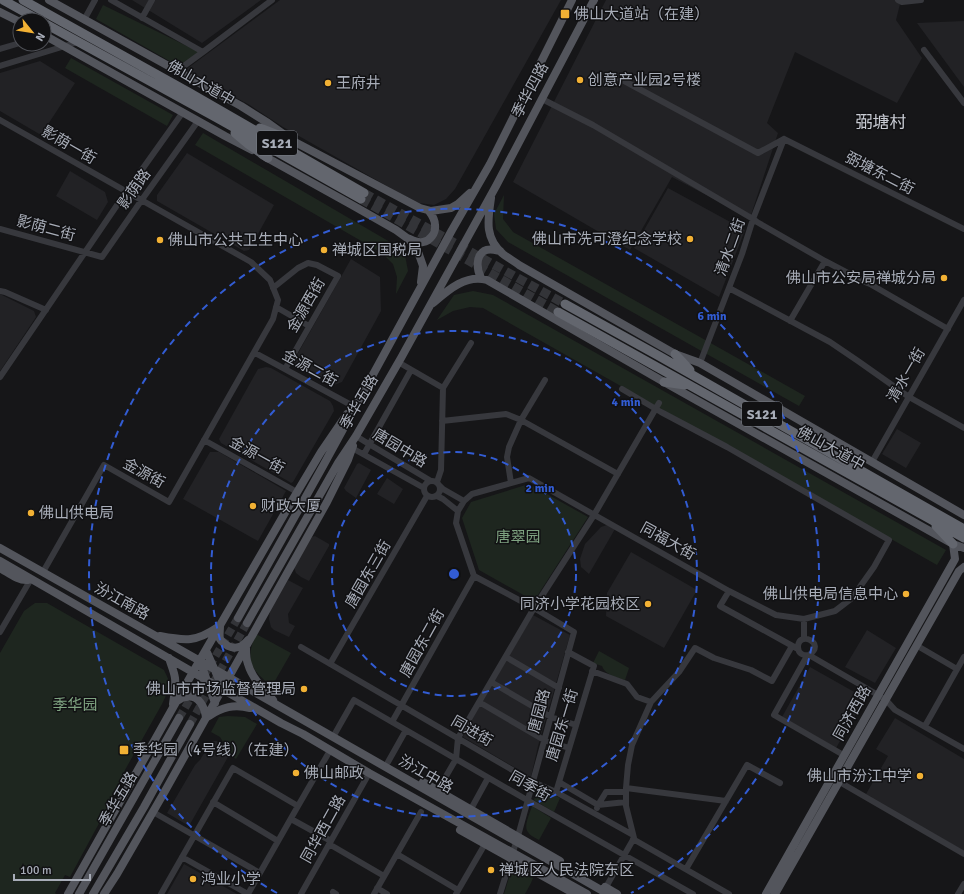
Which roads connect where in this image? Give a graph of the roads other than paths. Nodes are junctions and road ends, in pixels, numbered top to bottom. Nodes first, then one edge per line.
1 (3, 0) edge
2 (23, 0) edge
3 (49, 0) edge
4 (95, 0) edge
5 (111, 0) edge
6 (152, 0) edge
7 (272, 0) edge
8 (572, 0) edge
9 (594, 0) edge
10 (898, 0) edge
11 (921, 0) edge
12 (0, 12) edge
13 (25, 12) edge
14 (12, 18) edge
15 (142, 18) junction
16 (84, 20) junction
17 (52, 27) edge
18 (60, 31) junction
19 (52, 34) edge
20 (52, 40) edge
21 (78, 42) junction
22 (12, 45) edge
23 (63, 46) junction
24 (0, 49) edge
25 (924, 50) dead end
26 (203, 52) junction
27 (0, 66) edge
28 (178, 71) junction
29 (615, 76) dead end
30 (542, 99) junction
31 (964, 103) edge
32 (183, 112) junction
33 (219, 115) junction
34 (0, 120) edge
35 (198, 121) junction
36 (784, 139) junction
37 (293, 141) junction
38 (268, 158) junction
39 (476, 187) junction
40 (126, 192) junction
41 (492, 193) junction
42 (363, 196) tunnel mouth
43 (141, 201) junction
44 (429, 211) junction
45 (754, 219) junction
46 (0, 229) edge
47 (964, 229) edge
48 (407, 238) junction
49 (500, 251) junction
50 (85, 252) junction
51 (825, 261) junction
52 (480, 278) junction
53 (273, 288) junction
54 (729, 288) junction
55 (420, 289) junction
56 (0, 291) edge
57 (964, 300) edge
58 (565, 304) tunnel mouth
59 (276, 307) junction
60 (428, 308) junction
61 (46, 310) junction
62 (558, 312) tunnel mouth
63 (790, 321) junction
64 (309, 326) junction
65 (948, 329) junction
66 (471, 343) dead end
67 (255, 352) junction
68 (675, 354) junction
69 (398, 362) junction
70 (700, 363) junction
71 (285, 369) junction
72 (412, 370) junction
73 (0, 377) edge
74 (696, 377) junction
75 (545, 380) dead end
76 (664, 382) junction
77 (692, 386) junction
78 (444, 388) junction
79 (622, 389) dead end
80 (365, 390) junction
81 (909, 397) junction
82 (352, 406) junction
83 (657, 406) junction
84 (521, 420) junction
85 (442, 421) junction
86 (964, 428) edge
87 (356, 436) junction
88 (204, 440) junction
89 (369, 444) junction
90 (352, 448) junction
91 (364, 454) junction
92 (872, 462) junction
93 (618, 474) junction
94 (436, 483) junction
95 (511, 483) junction
96 (424, 488) junction
97 (297, 492) junction
98 (427, 496) junction
99 (437, 496) junction
100 (464, 501) junction
101 (458, 511) junction
102 (594, 514) junction
103 (964, 515) edge
104 (929, 519) junction
105 (962, 527) edge
106 (964, 538) edge
107 (953, 544) junction
108 (0, 548) edge
109 (964, 548) edge
110 (0, 561) edge
111 (952, 564) junction
112 (0, 568) edge
113 (962, 569) edge
114 (43, 572) junction
115 (474, 576) junction
116 (32, 579) junction
117 (729, 591) junction
118 (534, 608) junction
119 (919, 614) junction
120 (238, 618) tunnel mouth
121 (804, 619) junction
122 (247, 623) tunnel mouth
123 (918, 623) junction
124 (220, 626) junction
125 (911, 629) junction
126 (0, 632) edge
127 (152, 634) junction
128 (251, 637) junction
129 (804, 639) junction
130 (246, 647) junction
131 (301, 648) dead end
132 (795, 648) junction
133 (921, 648) junction
134 (206, 650) junction
135 (568, 652) junction
136 (808, 655) junction
137 (506, 656) junction
138 (964, 657) edge
139 (169, 658) junction
140 (200, 661) junction
141 (330, 664) junction
142 (593, 669) junction
143 (957, 669) junction
144 (193, 672) junction
145 (229, 678) junction
146 (491, 682) junction
147 (558, 688) junction
148 (223, 689) junction
149 (876, 694) junction
150 (888, 701) junction
151 (177, 702) junction
152 (479, 702) junction
153 (651, 702) junction
154 (215, 703) junction
155 (277, 705) junction
156 (402, 705) junction
157 (172, 710) junction
158 (259, 710) junction
159 (551, 717) junction
160 (180, 718) tunnel mouth
161 (206, 718) junction
162 (392, 722) junction
163 (281, 723) junction
164 (190, 724) tunnel mouth
165 (576, 725) junction
166 (925, 726) junction
167 (406, 730) junction
168 (333, 737) junction
169 (458, 738) junction
170 (544, 740) junction
171 (569, 748) junction
172 (964, 749) edge
173 (840, 753) junction
174 (328, 754) junction
175 (456, 759) junction
176 (388, 762) junction
177 (367, 777) junction
178 (488, 778) junction
179 (533, 782) junction
180 (559, 782) junction
181 (780, 783) dead end
182 (843, 784) junction
183 (438, 790) junction
184 (626, 790) junction
185 (556, 792) junction
186 (527, 800) junction
187 (726, 801) junction
188 (213, 802) junction
189 (626, 802) junction
190 (598, 805) junction
191 (298, 806) junction
192 (471, 809) junction
193 (824, 809) junction
194 (153, 812) junction
195 (421, 812) dead end
196 (594, 813) junction
197 (291, 819) junction
198 (820, 824) junction
199 (810, 833) junction
200 (194, 836) junction
201 (633, 837) junction
202 (517, 839) junction
203 (278, 840) junction
204 (330, 843) junction
205 (485, 844) junction
206 (397, 854) junction
207 (964, 854) edge
208 (512, 855) junction
209 (624, 855) junction
210 (182, 856) junction
211 (686, 869) junction
212 (260, 873) junction
213 (384, 876) junction
214 (964, 884) edge
215 (376, 891) edge
216 (607, 891) edge
217 (457, 892) edge
218 (566, 892) edge
219 (68, 894) edge
220 (79, 894) edge
221 (93, 894) edge
222 (104, 894) edge
223 (161, 894) edge
224 (248, 894) edge
225 (301, 894) edge
226 (388, 894) edge
227 (500, 894) edge
228 (575, 894) edge
229 (586, 894) edge
230 (618, 894) edge
231 (693, 894) edge
232 (729, 894) edge
233 (760, 894) edge
234 (766, 894) edge
235 (775, 894) edge
236 (781, 894) edge
237 (958, 894) edge

1 - 13 highway
2 - 33 highway, 佛山大道中 / S121
3 - 16 main road
4 - 16 street
5 - 15 street
6 - 15 street
7 - 26 street
8 - 39 main road, 季华四路
9 - 30 main road, 季华四路
10 - 11 street
12 - 14 main road
15 - 26 street
16 - 28 main road
17 - 18 highway, 佛山大道中 / S121
18 - 19 street
18 - 21 highway, 佛山大道中 / S121
20 - 23 main road
21 - 23 street
21 - 33 highway, 佛山大道中 / S121
22 - 24 street
23 - 27 street
23 - 32 main road
25 - 31 street
26 - 28 street
28 - 37 main road
29 - 36 street
30 - 41 main road, 季华四路
30 - 45 street
32 - 35 main road
32 - 40 street, 影荫路
33 - 37 highway
33 - 38 highway
33 - 42 highway, 佛山大道中 / S121
34 - 40 street, 影荫一街
35 - 38 main road
35 - 43 street, 影荫路
36 - 45 street, 清水二街
36 - 47 street, 弼塘东二街
37 - 44 main road
38 - 48 main road
39 - 44 main road
39 - 55 main road, 季华五路
40 - 43 street, 影荫一街
40 - 50 street, 影荫路
41 - 49 main road
41 - 60 main road, 季华五路
43 - 50 street, 影荫路
43 - 53 street, 影荫一街
44 - 48 main road
45 - 51 street
45 - 54 street, 清水二街
46 - 50 street, 影荫二街
48 - 55 main road
49 - 52 main road
49 - 68 main road
50 - 61 street, 影荫路
51 - 63 street
51 - 65 street
52 - 60 main road
52 - 76 main road
53 - 59 street
53 - 64 street, 金源西街
54 - 63 street
54 - 70 street, 清水二街
55 - 80 main road, 季华五路
56 - 61 street
57 - 65 street, 清水一街
58 - 74 highway, 佛山大道中 / S121
59 - 64 street
59 - 67 street, 金源街
60 - 69 main road, 季华五路
61 - 73 street, 影荫路
62 - 77 highway, 佛山大道中 / S121
63 - 81 street
64 - 71 street, 金源西街
65 - 81 street, 清水一街
66 - 78 street
67 - 71 street, 金源二街
67 - 88 street, 金源街
68 - 70 main road
68 - 74 highway
69 - 72 street
69 - 87 main road, 季华五路
70 - 92 main road
71 - 82 street, 金源二街
72 - 78 street
72 - 89 street
74 - 105 highway, 佛山大道中 / S121
75 - 84 street
76 - 77 highway
76 - 107 main road
77 - 104 highway, 佛山大道中 / S121
78 - 85 street
79 - 83 street
80 - 82 main road
80 - 120 main road, 季华五路
81 - 86 street
81 - 92 street, 清水一街
82 - 97 main road
83 - 93 street
83 - 121 street
84 - 85 street
84 - 93 street
84 - 95 street
85 - 94 street
87 - 89 street, 唐园中路
87 - 90 main road
87 - 122 main road, 季华五路
88 - 97 street, 金源一街
88 - 114 street, 金源街
89 - 91 street
89 - 94 street, 唐园中路
90 - 91 street, 唐园中路
90 - 128 main road
91 - 96 street, 唐园中路
92 - 103 main road
93 - 102 street
94 - 96 street
94 - 99 street
94 - 100 street, 唐园中路
95 - 100 street
95 - 102 street
96 - 98 street
97 - 124 main road
98 - 99 street
98 - 141 street, 唐园东三街
99 - 101 street
100 - 101 street
101 - 115 street
102 - 117 street, 同福大街
102 - 118 street
104 - 106 highway, 佛山大道中 / S121
104 - 107 highway
107 - 109 main road
107 - 111 main road, 同济西路
108 - 114 main road, 汾江南路
110 - 116 main road, 汾江南路
111 - 119 main road
111 - 123 main road, 同济西路
112 - 116 main road
113 - 133 main road
113 - 150 main road, 同济西路
114 - 127 main road, 汾江南路
115 - 118 street
115 - 156 street, 唐园东二街
116 - 126 street
116 - 139 main road, 汾江南路
117 - 121 street, 同福大街
117 - 132 street
118 - 135 street, 唐园路
118 - 137 street
119 - 123 main road
119 - 125 main road
121 - 129 street
123 - 125 main road
123 - 149 main road, 同济西路
124 - 127 main road
124 - 128 main road
124 - 134 main road
125 - 149 main road
127 - 140 main road, 汾江南路
128 - 130 main road
129 - 132 street
129 - 136 street
130 - 145 main road
130 - 155 main road
131 - 141 street, 同进街
132 - 136 street
132 - 153 street
133 - 143 street
133 - 150 main road
134 - 140 main road
134 - 148 main road
135 - 142 street
135 - 147 street, 唐园路
136 - 149 street
136 - 173 street
137 - 146 street
137 - 147 street
138 - 143 street
139 - 144 main road, 汾江南路
139 - 157 main road
140 - 144 main road
140 - 145 main road, 汾江南路
140 - 154 main road
141 - 156 street, 同进街
142 - 153 street
142 - 165 street, 唐园东一街
143 - 166 street
144 - 148 main road
144 - 151 main road
145 - 148 main road
145 - 155 main road, 汾江中路
146 - 152 street
146 - 159 street
147 - 159 street, 唐园路
148 - 154 main road
148 - 158 main road, 汾江中路
149 - 150 street
149 - 173 main road
149 - 234 main road, 同济西路
150 - 166 street
150 - 182 main road
150 - 193 main road, 同济西路
151 - 157 main road
151 - 161 main road
152 - 169 street
152 - 170 street
153 - 184 street
154 - 161 main road
155 - 168 main road, 汾江中路
156 - 162 street, 唐园东二街
156 - 169 street, 同进街
157 - 219 main road
158 - 161 main road
158 - 163 main road, 汾江中路
159 - 165 street
159 - 170 street, 唐园路
160 - 220 main road, 季华五路
161 - 194 main road
162 - 167 street, 同季街
162 - 168 street, 同季街
163 - 174 main road
163 - 208 main road, 汾江中路
164 - 221 main road, 季华五路
165 - 171 street, 唐园东一街
166 - 172 street
167 - 175 street, 同季街
167 - 176 street
168 - 176 main road
168 - 202 main road, 汾江中路
169 - 175 street
169 - 179 street, 同进街
170 - 171 street
170 - 179 street, 唐园路
171 - 180 street, 唐园东一街
173 - 233 main road
174 - 177 main road
174 - 191 street
175 - 178 street, 同季街
175 - 183 street
176 - 183 main road
177 - 204 street, 同华西二路
177 - 205 main road
178 - 186 street, 同季街
178 - 192 street
179 - 185 street, 同进街
179 - 186 street, 唐园路
180 - 185 street, 唐园东一街
180 - 190 street
181 - 187 street
182 - 198 main road
182 - 207 street
183 - 192 main road
184 - 187 street
184 - 189 street
184 - 190 street
185 - 196 street, 同进街
186 - 202 street, 唐园路
186 - 209 street, 同季街
187 - 211 street
188 - 191 street
188 - 200 street
188 - 203 street
189 - 190 street
189 - 201 street
190 - 196 street
191 - 197 street
192 - 202 main road
193 - 198 main road
193 - 199 main road, 同济西路
194 - 200 street
194 - 222 main road
195 - 206 street
196 - 201 street, 同进街
197 - 203 street
197 - 204 street
198 - 199 main road
198 - 236 main road
199 - 235 main road, 同济西路
200 - 210 street
200 - 212 street
201 - 209 street
201 - 211 street, 同进街
202 - 208 street, 唐园路
202 - 216 main road, 汾江中路
203 - 212 street
204 - 213 street
204 - 225 street, 同华西二路
205 - 208 main road
205 - 217 street
206 - 213 street
206 - 217 street
208 - 218 main road
208 - 227 street, 唐园路
208 - 229 main road, 汾江中路
209 - 216 street
209 - 231 street, 同季街
210 - 223 street
210 - 224 street
211 - 232 street, 同进街
212 - 224 street
213 - 215 street
214 - 237 street
215 - 226 street
216 - 230 main road, 汾江中路
218 - 228 main road

